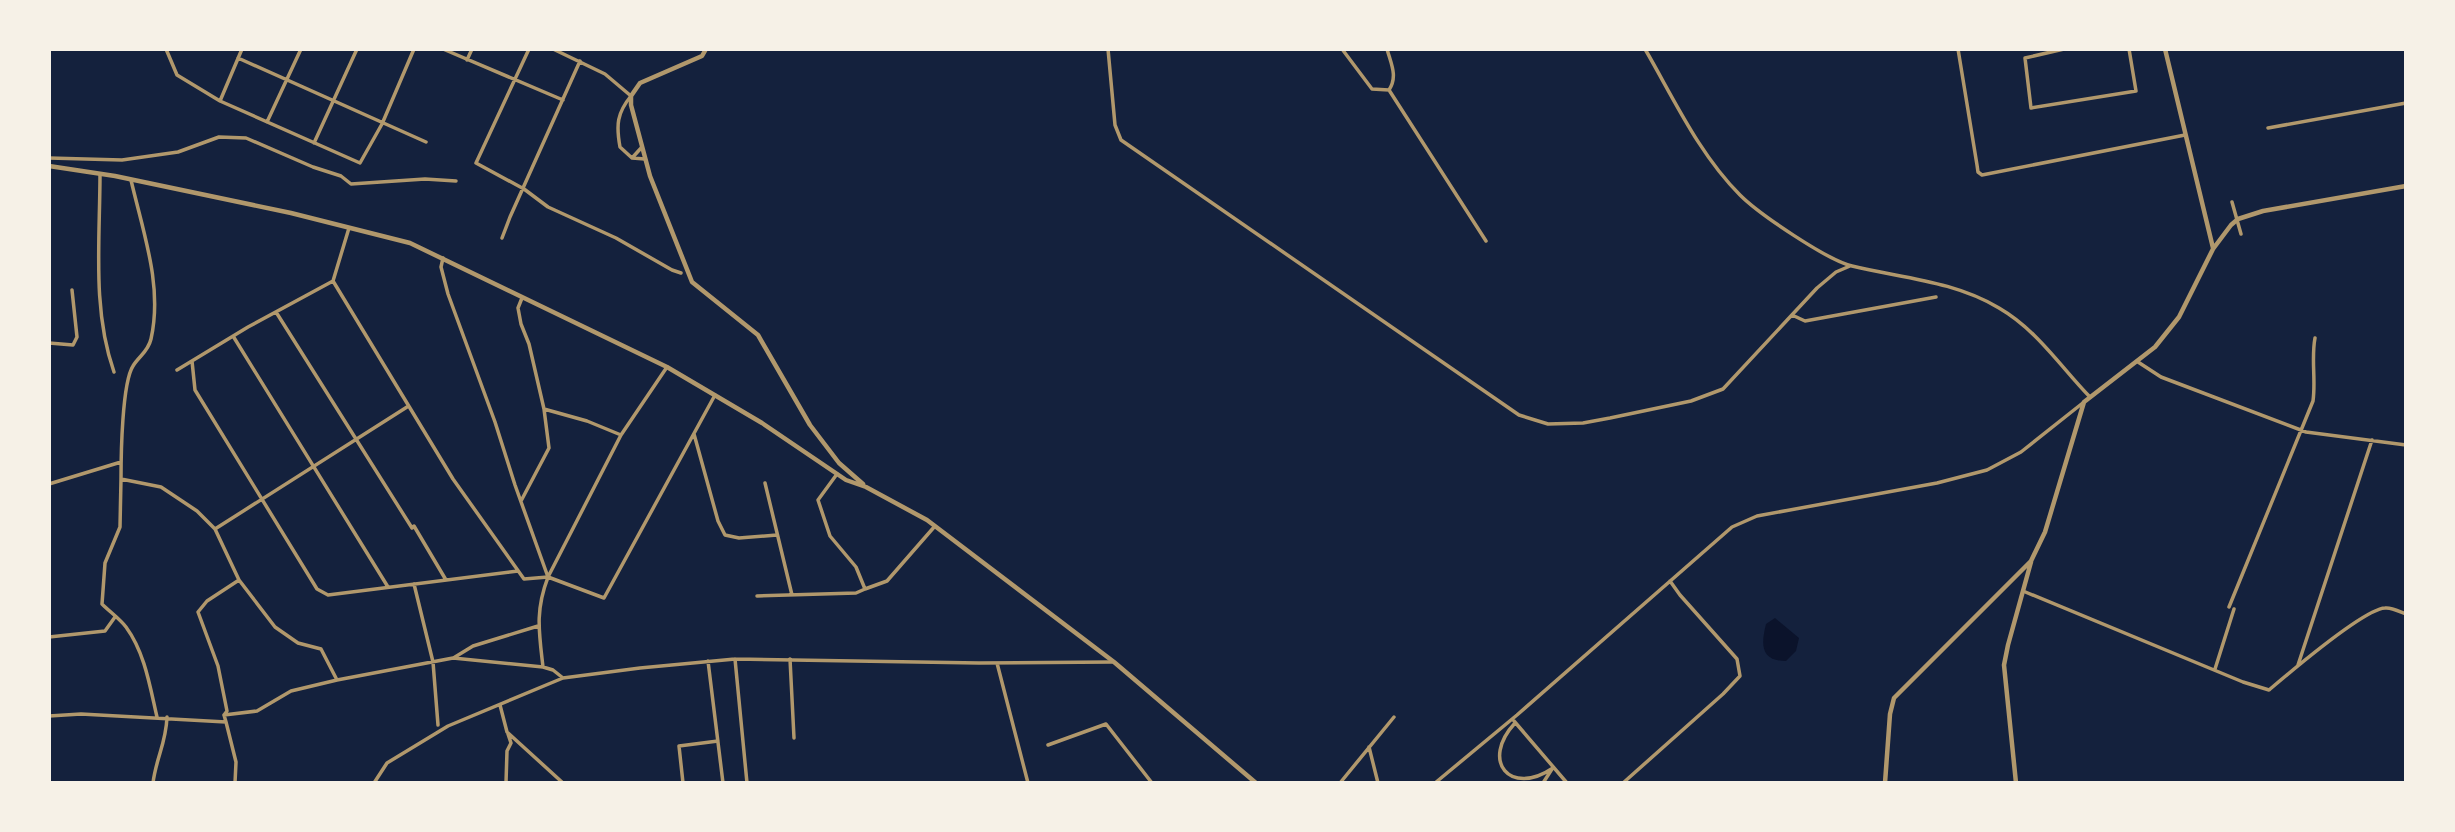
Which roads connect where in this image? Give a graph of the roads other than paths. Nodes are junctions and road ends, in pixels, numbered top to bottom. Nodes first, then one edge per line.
1 (166, 49) edge
2 (242, 49) edge
3 (301, 49) edge
4 (356, 49) edge
5 (414, 49) edge
6 (443, 49) edge
7 (472, 49) edge
8 (529, 49) edge
9 (553, 49) edge
10 (706, 49) edge
11 (1108, 49) edge
12 (1342, 49) edge
13 (1387, 49) edge
14 (1644, 49) edge
15 (1958, 49) edge
16 (2064, 49) edge
17 (2129, 49) edge
18 (2165, 49) edge
19 (238, 58) junction
20 (467, 60) junction
21 (580, 61) junction
22 (287, 79) junction
23 (513, 80) junction
24 (1389, 90) junction
25 (631, 96) junction
26 (332, 100) junction
27 (563, 100) junction
28 (220, 101) junction
29 (2406, 103) edge
30 (267, 122) junction
31 (382, 124) junction
32 (2267, 128) dead end
33 (2185, 135) junction
34 (426, 142) dead end
35 (314, 143) junction
36 (642, 147) junction
37 (49, 158) edge
38 (632, 158) junction
39 (645, 159) junction
40 (49, 166) edge
41 (100, 174) junction
42 (131, 180) junction
43 (456, 181) dead end
44 (2406, 186) edge
45 (524, 188) junction
46 (2232, 202) dead end
47 (2238, 219) junction
48 (349, 228) junction
49 (2241, 234) dead end
50 (502, 238) dead end
51 (1486, 241) dead end
52 (2213, 249) junction
53 (443, 258) junction
54 (1850, 266) junction
55 (681, 273) dead end
56 (333, 281) junction
57 (72, 290) dead end
58 (522, 297) junction
59 (1936, 297) dead end
60 (276, 312) junction
61 (1792, 315) junction
62 (233, 336) junction
63 (2315, 338) dead end
64 (49, 343) edge
65 (192, 361) junction
66 (2138, 362) junction
67 (667, 367) junction
68 (177, 370) dead end
69 (114, 372) dead end
70 (715, 396) junction
71 (2090, 397) junction
72 (2084, 402) junction
73 (407, 407) junction
74 (544, 409) junction
75 (2302, 430) junction
76 (694, 434) junction
77 (621, 435) junction
78 (2372, 439) junction
79 (355, 440) junction
80 (2406, 445) edge
81 (121, 462) junction
82 (313, 467) junction
83 (837, 474) junction
84 (121, 479) junction
85 (49, 484) edge
86 (765, 484) dead end
87 (866, 487) junction
88 (261, 501) junction
89 (521, 501) junction
90 (935, 526) junction
91 (215, 529) junction
92 (777, 535) junction
93 (2031, 561) junction
94 (518, 571) junction
95 (548, 577) junction
96 (239, 580) junction
97 (446, 580) junction
98 (1671, 581) junction
99 (414, 584) junction
100 (388, 587) junction
101 (866, 589) junction
102 (2023, 591) junction
103 (792, 595) junction
104 (757, 596) dead end
105 (2406, 614) edge
106 (116, 617) junction
107 (538, 626) junction
108 (49, 637) edge
109 (453, 658) junction
110 (735, 659) junction
111 (790, 659) junction
112 (433, 662) junction
113 (708, 662) junction
114 (1114, 662) junction
115 (997, 663) junction
116 (543, 667) junction
117 (2297, 667) junction
118 (2215, 669) junction
119 (563, 678) junction
120 (337, 680) junction
121 (500, 705) junction
122 (224, 715) junction
123 (49, 716) edge
124 (157, 717) junction
125 (1394, 717) dead end
126 (167, 718) junction
127 (1514, 721) junction
128 (226, 722) junction
129 (438, 725) dead end
130 (507, 732) junction
131 (794, 738) dead end
132 (718, 741) junction
133 (1048, 745) dead end
134 (1369, 747) junction
135 (1553, 768) junction
136 (153, 783) edge
137 (235, 783) edge
138 (374, 783) edge
139 (506, 783) edge
140 (563, 783) edge
141 (683, 783) edge
142 (723, 783) edge
143 (747, 783) edge
144 (1028, 783) edge
145 (1152, 783) edge
146 (1256, 783) edge
147 (1340, 783) edge
148 (1378, 783) edge
149 (1434, 783) edge
150 (1543, 783) edge
151 (1567, 783) edge
152 (1623, 783) edge
153 (1885, 783) edge
154 (2016, 783) edge

1 - 28 street
2 - 19 street
3 - 22 street
4 - 26 street
5 - 31 street
6 - 20 street
7 - 20 street
8 - 23 street
9 - 21 street
10 - 25 street
11 - 61 street
12 - 24 street
13 - 24 street
14 - 54 street
15 - 33 street
16 - 17 street
18 - 33 street
19 - 22 street
19 - 28 street
20 - 23 street
21 - 25 street
21 - 27 street
22 - 26 street
22 - 30 street
23 - 27 street
23 - 45 street
24 - 51 street
25 - 36 street
25 - 38 street
26 - 31 street
26 - 35 street
27 - 45 street
28 - 30 street
29 - 32 street
30 - 35 street
31 - 34 street
31 - 35 street
33 - 52 street
36 - 38 street
36 - 39 street
37 - 43 street
38 - 39 street
39 - 87 street
40 - 41 street
41 - 42 street
41 - 69 street
42 - 48 street
42 - 81 street
44 - 47 street
45 - 50 street
45 - 55 street
46 - 47 street
47 - 49 street
47 - 52 street
48 - 53 street
48 - 56 street
52 - 66 street
53 - 58 street
53 - 89 street
54 - 61 street
54 - 71 street
56 - 60 street
56 - 73 street
57 - 64 street
58 - 67 street
58 - 74 street
59 - 61 street
60 - 62 street
60 - 79 street
62 - 65 street
62 - 82 street
63 - 75 street
65 - 68 street
65 - 88 street
66 - 71 street
66 - 75 street
67 - 70 street
67 - 77 street
70 - 76 street
70 - 83 street
71 - 72 street
72 - 93 street
72 - 98 street
73 - 79 street
73 - 94 street
74 - 77 street
74 - 89 street
75 - 78 street
75 - 118 street
76 - 92 street
76 - 95 street
77 - 95 street
78 - 80 street
78 - 117 street
79 - 82 street
79 - 97 street
81 - 84 street
81 - 85 street
82 - 88 street
82 - 100 street
83 - 87 street
83 - 101 street
84 - 91 street
84 - 106 street
86 - 92 street
87 - 90 street
88 - 91 street
88 - 100 street
89 - 95 street
90 - 101 street
90 - 114 street
91 - 96 street
92 - 103 street
93 - 102 street
93 - 153 street
94 - 95 street
94 - 97 street
95 - 107 street
96 - 120 street
96 - 122 street
97 - 99 street
98 - 127 street
98 - 152 street
99 - 100 street
99 - 112 street
101 - 103 street
102 - 118 street
102 - 154 street
103 - 104 street
105 - 117 street
106 - 108 street
106 - 124 street
107 - 109 street
107 - 116 street
109 - 112 street
109 - 116 street
110 - 111 street
110 - 113 street
110 - 143 street
111 - 115 street
111 - 131 street
112 - 120 street
112 - 129 street
113 - 119 street
113 - 132 street
114 - 115 street
114 - 146 street
115 - 144 street
116 - 119 street
117 - 118 street
119 - 121 street
120 - 122 street
121 - 130 street
121 - 138 street
122 - 128 street
123 - 124 street
124 - 126 street
125 - 134 street
126 - 128 street
126 - 136 street
127 - 135 street
127 - 135 street
127 - 149 street
128 - 137 street
130 - 139 street
130 - 140 street
132 - 141 street
132 - 142 street
133 - 145 street
134 - 147 street
134 - 148 street
135 - 150 street
135 - 151 street

